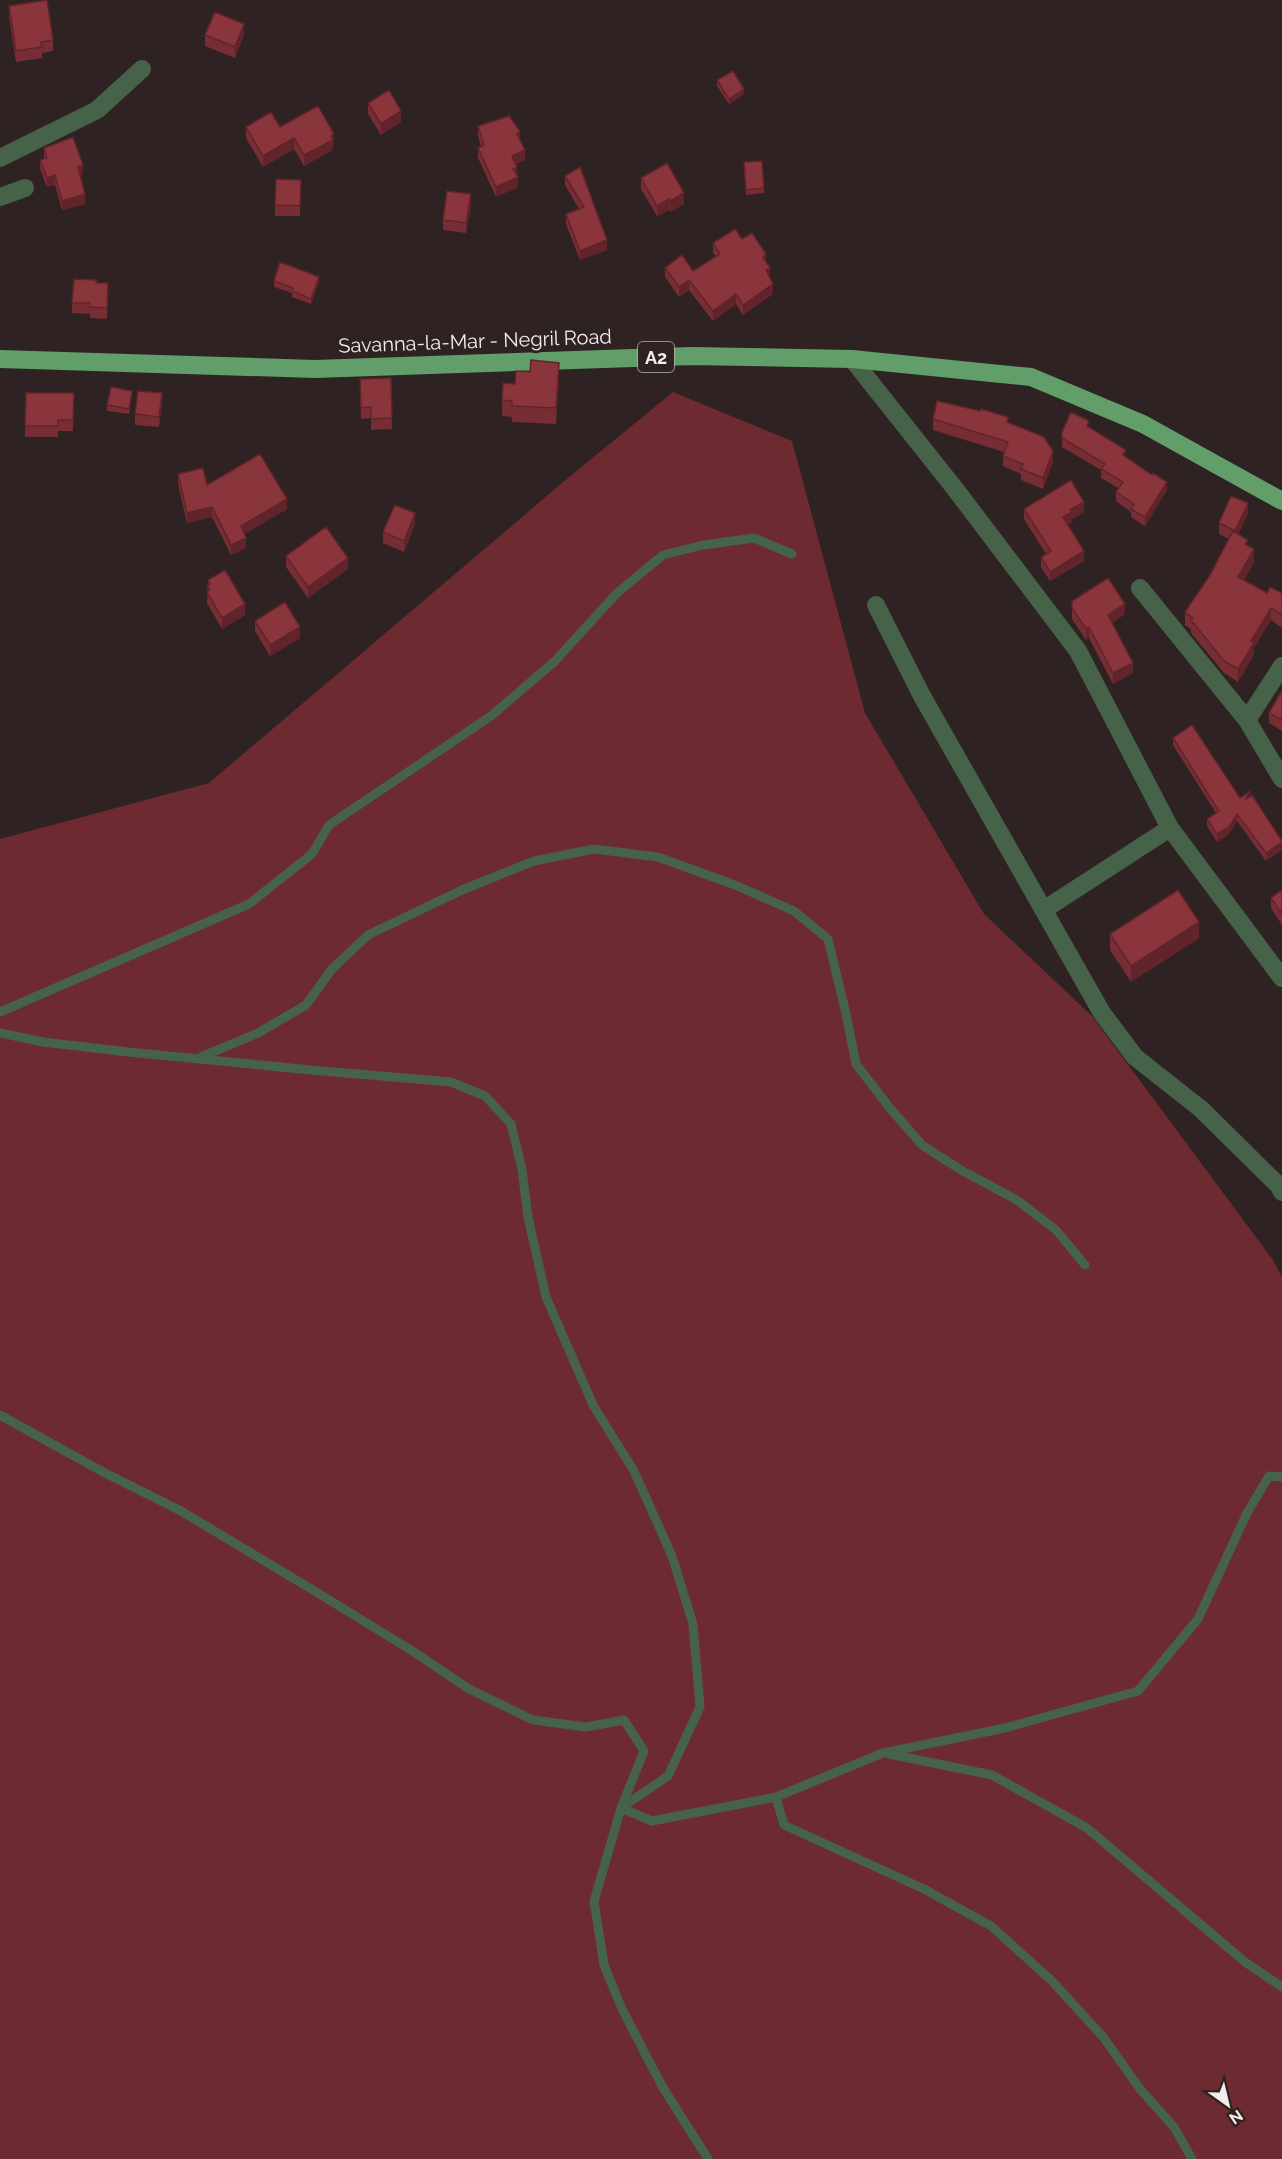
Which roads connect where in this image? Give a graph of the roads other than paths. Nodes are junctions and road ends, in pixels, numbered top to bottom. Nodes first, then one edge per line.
1 (142, 69) dead end
2 (0, 158) edge
3 (25, 188) dead end
4 (0, 197) edge
5 (0, 359) edge
6 (852, 359) junction
7 (1282, 501) edge
8 (792, 554) dead end
9 (1140, 588) dead end
10 (876, 605) dead end
11 (1282, 666) edge
12 (1247, 720) junction
13 (1282, 779) edge
14 (1170, 828) junction
15 (1045, 909) junction
16 (1282, 978) edge
17 (0, 1012) edge
18 (0, 1033) edge
19 (199, 1058) junction
20 (1282, 1192) edge
21 (1085, 1265) dead end
22 (0, 1416) edge
23 (1282, 1477) edge
24 (883, 1753) junction
25 (776, 1797) junction
26 (621, 1808) junction
27 (1282, 1987) edge
28 (708, 2159) edge
29 (1192, 2159) edge

1 - 2 street
3 - 4 street
5 - 6 main road, Savanna-la-Mar - Negril Road / A2
6 - 7 main road, Savanna-la-Mar - Negril Road / A2
6 - 14 street
8 - 17 lane
9 - 12 street
10 - 15 street
11 - 12 street
12 - 13 street
14 - 15 street
14 - 16 street
15 - 20 street
18 - 19 lane
19 - 21 lane
19 - 26 lane
22 - 26 lane
23 - 24 lane
24 - 25 lane
24 - 27 lane
25 - 26 lane
25 - 29 lane
26 - 28 lane

